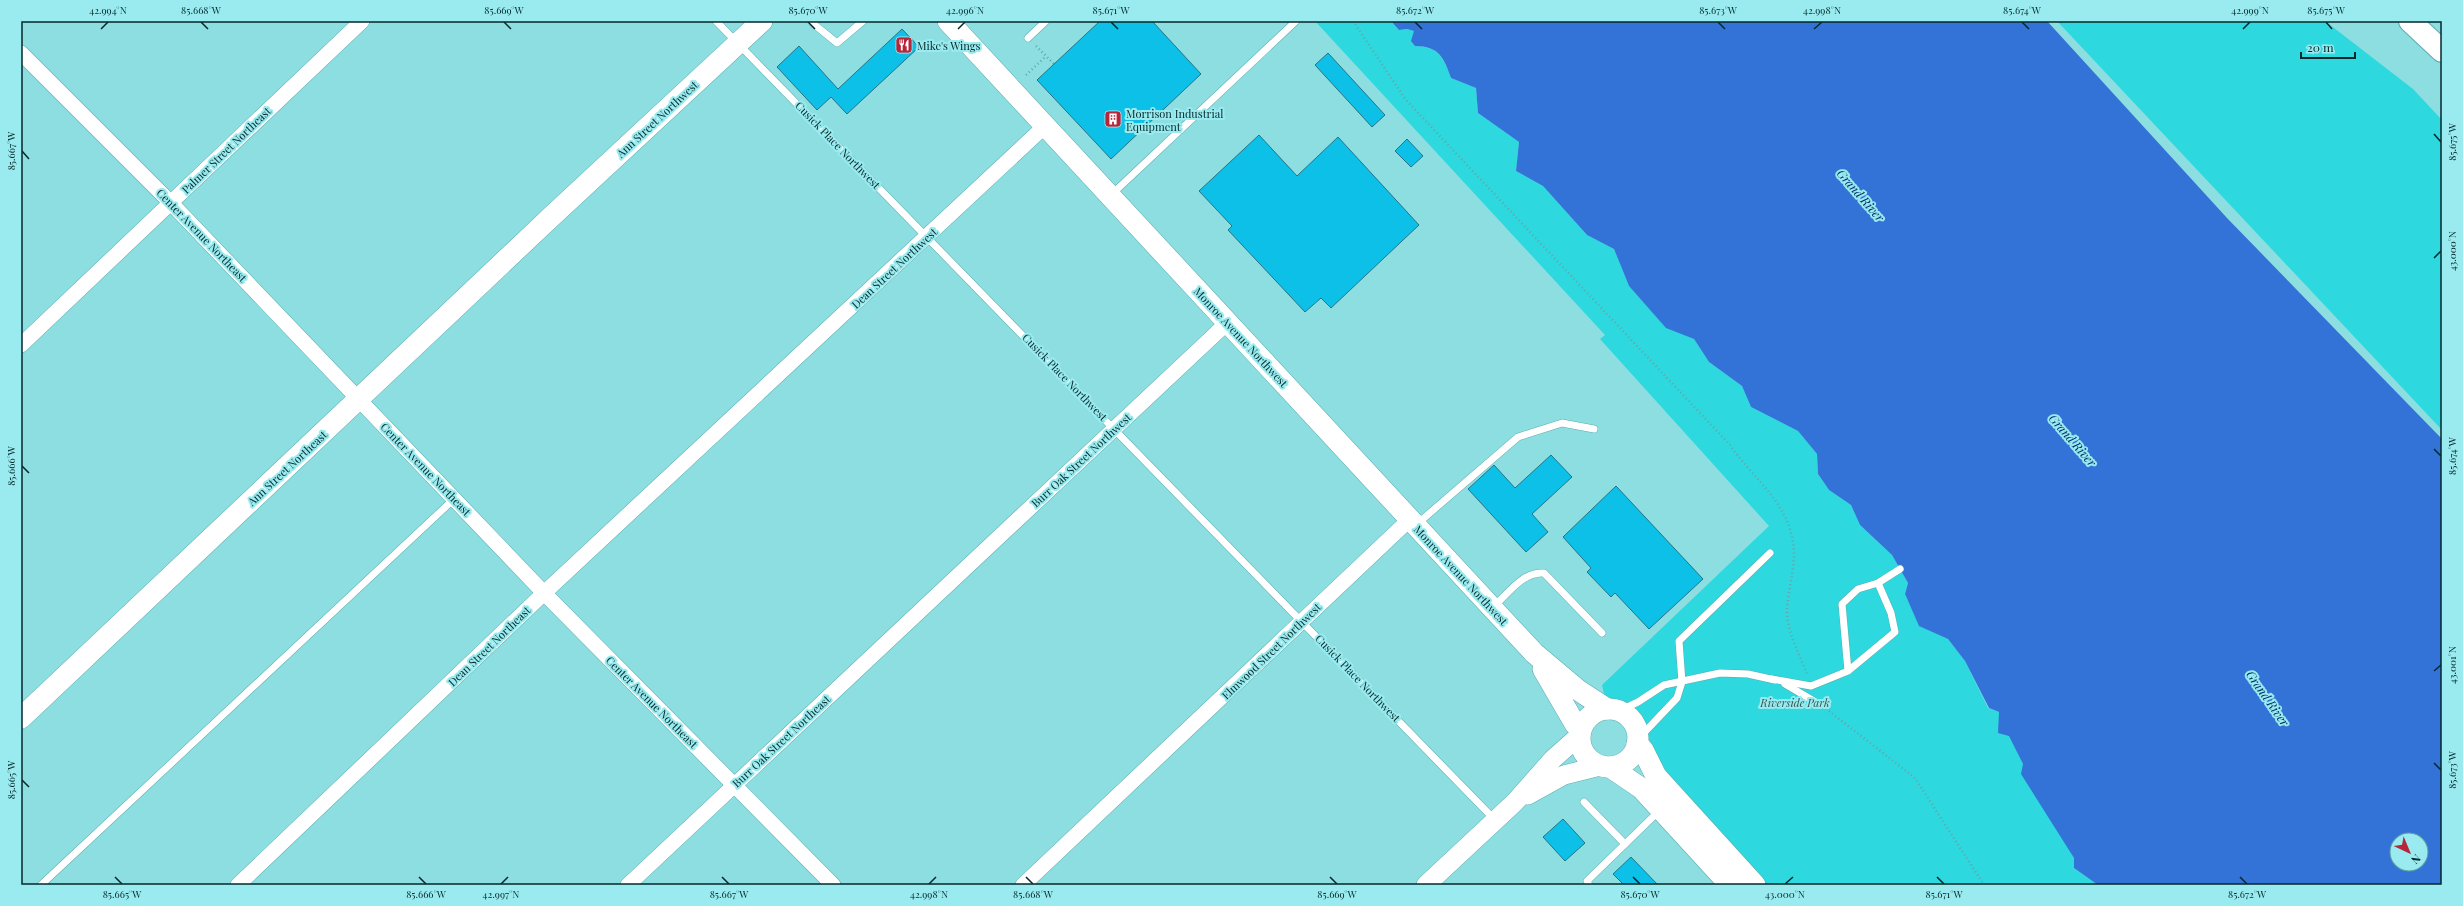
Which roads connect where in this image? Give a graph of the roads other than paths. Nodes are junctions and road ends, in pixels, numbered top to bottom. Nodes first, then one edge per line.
1 (362, 21) edge
2 (716, 21) edge
3 (762, 21) edge
4 (810, 21) edge
5 (862, 21) edge
6 (948, 21) edge
7 (1046, 21) edge
8 (1296, 21) edge
9 (2410, 21) edge
10 (1028, 38) road end
11 (739, 43) junction
12 (2442, 51) edge
13 (21, 53) edge
14 (1045, 126) junction
15 (1110, 195) junction
16 (171, 202) junction
17 (552, 216) joint
18 (927, 236) junction
19 (1227, 322) junction
20 (21, 345) edge
21 (360, 399) junction
22 (742, 410) joint
23 (1115, 428) junction
24 (1594, 428) dead end
25 (454, 499) junction
26 (1413, 522) junction
27 (1770, 553) dead end
28 (1900, 569) dead end
29 (1878, 583) junction
30 (544, 593) junction
31 (936, 597) joint
32 (1492, 607) junction
33 (1302, 621) junction
34 (1602, 633) dead end
35 (1534, 653) junction
36 (1848, 672) junction
37 (1772, 678) junction
38 (1682, 682) junction
39 (1819, 704) road end
40 (1613, 710) junction
41 (21, 718) edge
42 (1581, 732) junction
43 (1637, 741) junction
44 (1605, 767) junction
45 (734, 785) junction
46 (1514, 802) junction
47 (1584, 802) dead end
48 (1668, 803) junction
49 (1495, 821) junction
50 (1625, 844) junction
51 (41, 885) edge
52 (238, 885) edge
53 (628, 885) edge
54 (833, 885) edge
55 (1023, 885) edge
56 (1426, 885) edge
57 (1589, 885) edge
58 (1730, 885) edge
59 (1755, 885) edge

1 - 16 street, Palmer Street Northeast
2 - 11 lane, Cusick Place Northwest
3 - 11 main road, Ann Street Northwest
4 - 5 lane
6 - 14 main road, Monroe Avenue Northwest
7 - 10 lane
8 - 15 lane
9 - 12 highway
11 - 17 main road, Ann Street Northwest
11 - 18 lane, Cusick Place Northwest
13 - 16 street, Center Avenue Northeast
14 - 15 main road, Monroe Avenue Northwest
14 - 18 street, Dean Street Northwest
15 - 19 main road, Monroe Avenue Northwest
16 - 20 street, Palmer Street Northeast
16 - 21 street, Center Avenue Northeast
17 - 21 main road, Ann Street Northeast
18 - 22 street, Dean Street Northwest
18 - 23 lane, Cusick Place Northwest
19 - 23 street, Burr Oak Street Northwest
19 - 26 main road, Monroe Avenue Northwest
21 - 25 street, Center Avenue Northeast
21 - 41 main road, Ann Street Northeast
22 - 30 street, Dean Street Northeast
23 - 31 street, Burr Oak Street Northwest
23 - 33 lane, Cusick Place Northwest
24 - 26 lane
25 - 30 street, Center Avenue Northeast
25 - 51 lane
26 - 32 main road, Monroe Avenue Northwest
26 - 33 street, Elmwood Street Northwest
27 - 38 lane
28 - 29 lane
29 - 36 lane
29 - 36 lane
30 - 45 street, Center Avenue Northeast
30 - 52 street, Dean Street Northeast
31 - 45 street, Burr Oak Street Northeast
32 - 34 lane
32 - 35 main road, Monroe Avenue Northwest
33 - 49 lane, Cusick Place Northwest
33 - 55 street, Elmwood Street Northwest
35 - 40 main road, Monroe Avenue Northwest
35 - 42 main road, Monroe Avenue Northwest
36 - 37 lane
37 - 38 lane
37 - 39 lane
38 - 40 lane
38 - 43 lane
40 - 42 main road
40 - 43 main road
42 - 44 main road
42 - 46 street
43 - 44 main road
43 - 48 main road
44 - 46 street
44 - 48 main road
45 - 53 street, Burr Oak Street Northeast
45 - 54 street, Center Avenue Northeast
46 - 49 street
47 - 50 lane
48 - 50 lane
48 - 58 main road
48 - 59 main road
49 - 56 street
50 - 57 lane

